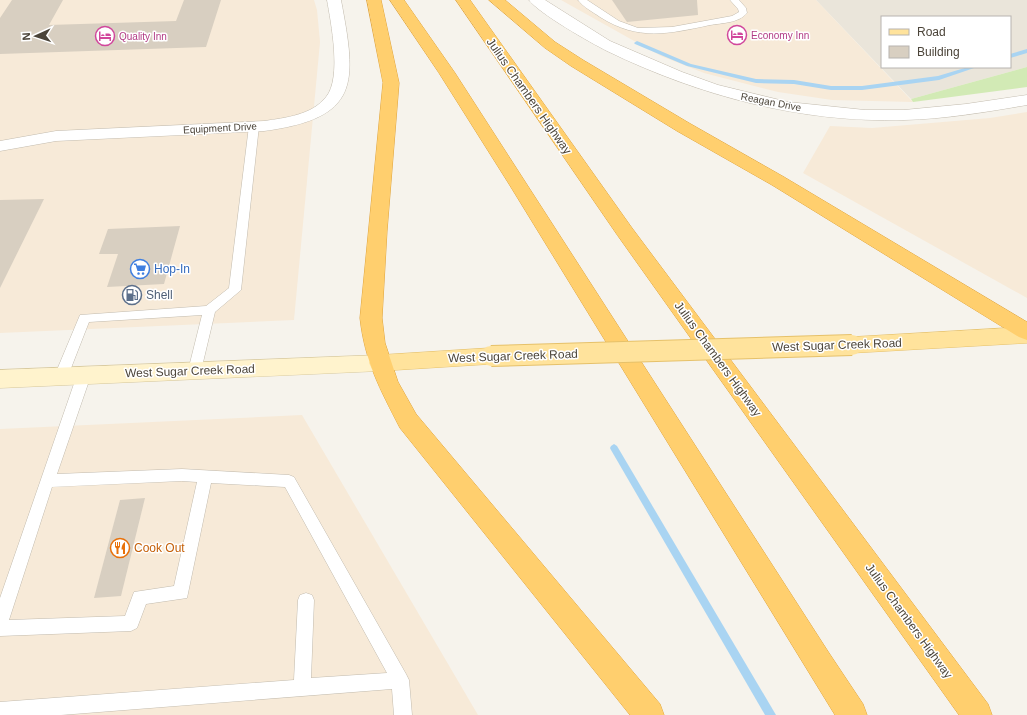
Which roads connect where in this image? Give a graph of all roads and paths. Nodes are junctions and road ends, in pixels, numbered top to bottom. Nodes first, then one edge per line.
1 (334, 0) edge
2 (374, 0) edge
3 (397, 0) edge
4 (463, 0) edge
5 (496, 0) edge
6 (536, 0) edge
7 (582, 0) edge
8 (734, 0) edge
9 (1027, 100) edge
10 (254, 126) junction
11 (0, 146) edge
12 (209, 310) junction
13 (1027, 334) edge
14 (380, 363) junction
15 (195, 371) junction
16 (84, 375) junction
17 (61, 376) junction
18 (1, 383) edge
19 (205, 476) junction
20 (47, 481) junction
21 (306, 600) dead end
22 (0, 622) edge
23 (0, 628) edge
24 (400, 680) junction
25 (302, 688) junction
26 (0, 711) edge
27 (403, 715) edge
28 (649, 715) edge
29 (852, 715) edge
30 (978, 715) edge

1 - 10 street, Equipment Drive
2 - 14 highway
3 - 29 highway
4 - 30 highway, Julius Chambers Highway
5 - 13 highway
6 - 9 street, Reagan Drive
7 - 8 lane
10 - 11 street, Equipment Drive
10 - 12 lane
12 - 15 lane
12 - 17 lane
13 - 14 main road, West Sugar Creek Road, bridge
14 - 15 main road, West Sugar Creek Road
14 - 28 highway
15 - 16 main road, West Sugar Creek Road
16 - 17 main road, West Sugar Creek Road
16 - 20 lane
17 - 18 main road, West Sugar Creek Road
19 - 20 lane
19 - 23 lane
19 - 24 lane
20 - 22 lane
21 - 25 lane
24 - 25 lane
24 - 27 lane
25 - 26 lane

